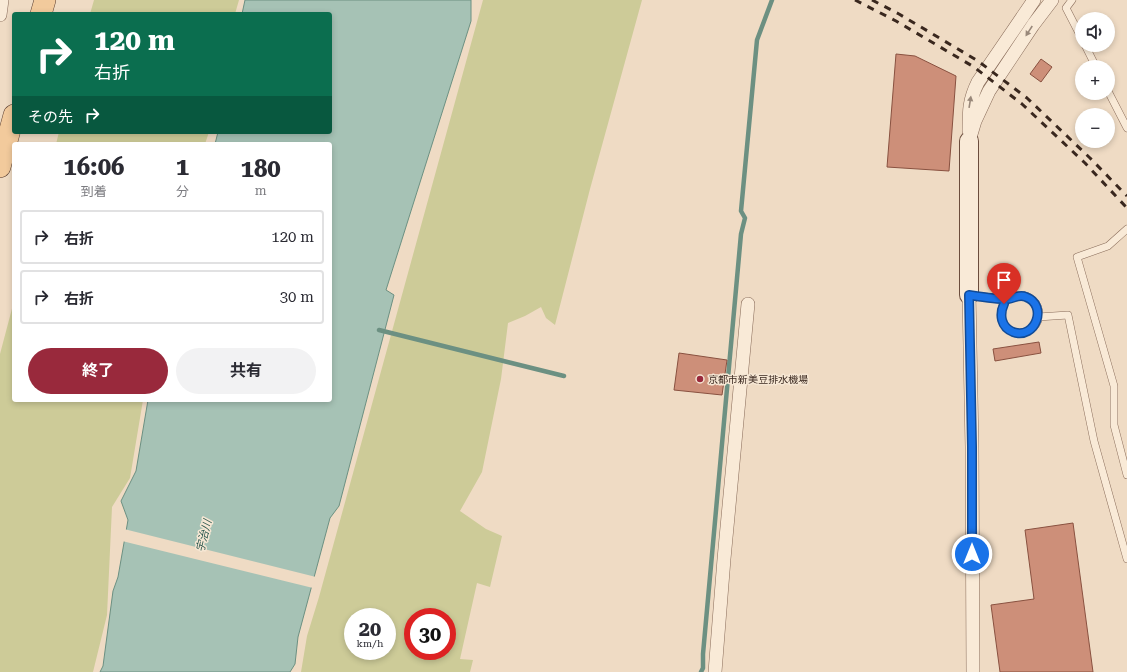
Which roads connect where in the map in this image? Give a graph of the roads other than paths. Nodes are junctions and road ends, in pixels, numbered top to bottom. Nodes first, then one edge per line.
1 (2, 0) edge
2 (45, 0) edge
3 (1034, 0) edge
4 (1052, 0) edge
5 (1072, 0) edge
6 (42, 12) edge
7 (0, 15) edge
8 (1075, 25) edge
9 (1113, 100) edge
10 (12, 122) edge
11 (1127, 128) edge
12 (968, 141) junction
13 (0, 167) edge
14 (1127, 229) edge
15 (969, 295) junction
16 (1008, 299) junction
17 (748, 304) dead end
18 (1038, 317) junction
19 (1127, 475) edge
20 (1127, 559) edge
21 (715, 672) edge
22 (973, 672) edge

1 - 7 street
2 - 6 main road
12 -> 3 street
4 -> 12 street
5 - 8 lane
9 - 11 lane
10 - 13 main road
12 - 15 street
14 - 19 lane
15 - 16 lane
15 - 22 street
16 - 18 lane
16 - 18 lane
17 - 21 street
18 - 20 lane

